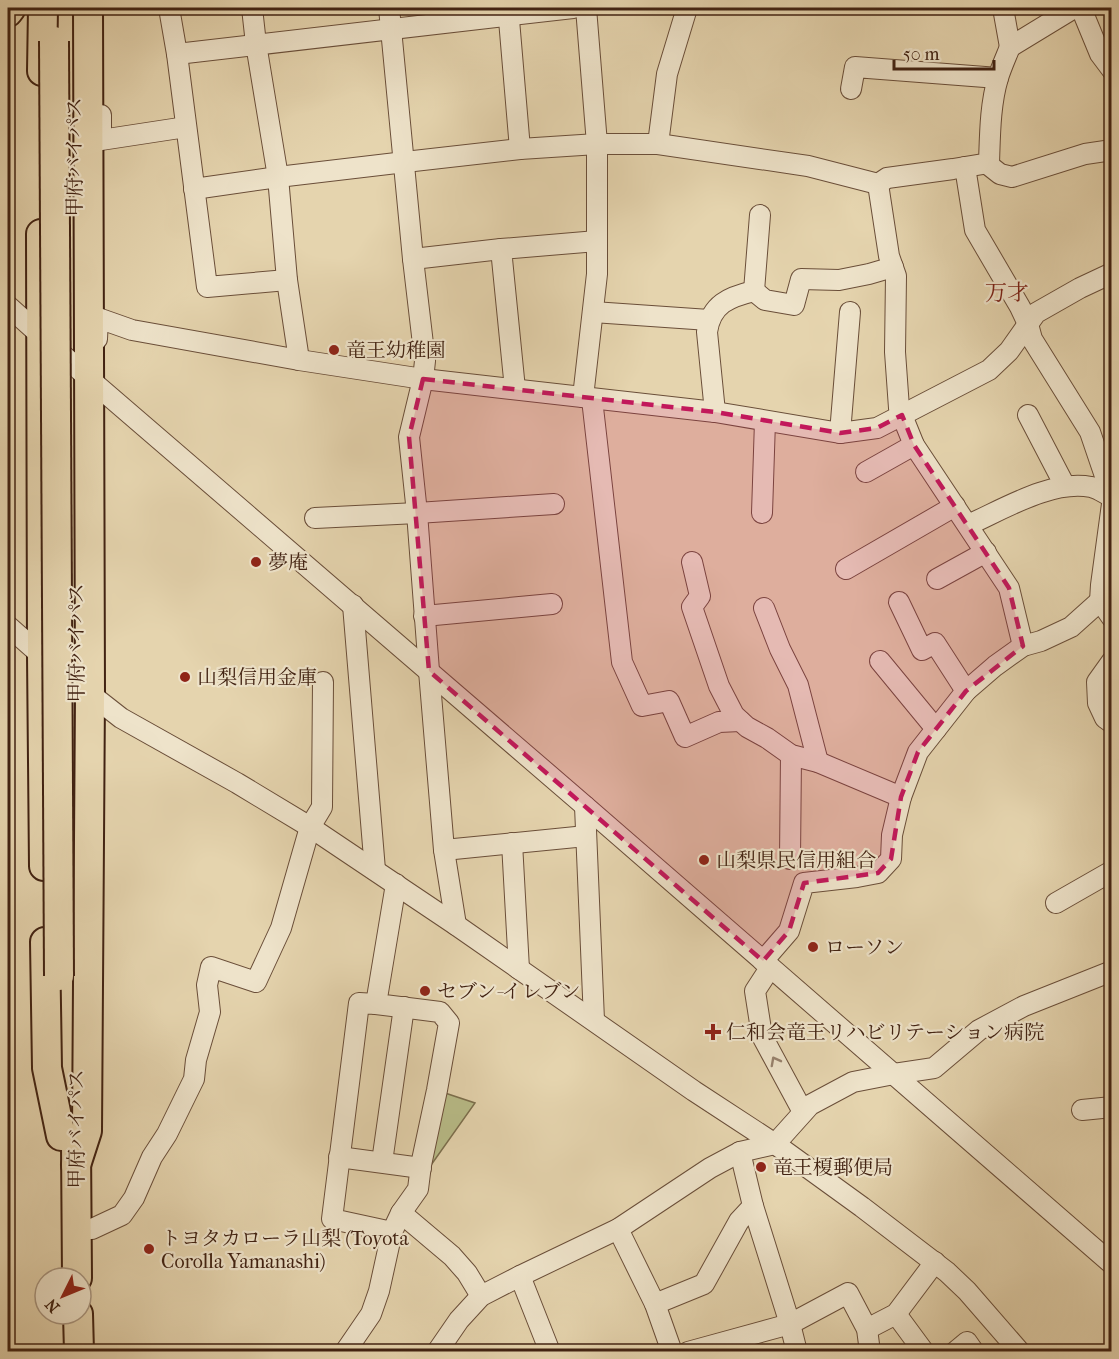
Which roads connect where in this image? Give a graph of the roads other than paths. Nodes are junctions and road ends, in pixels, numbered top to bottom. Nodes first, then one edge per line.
1 (12, 8) edge
2 (43, 8) edge
3 (55, 8) edge
4 (73, 8) edge
5 (87, 8) edge
6 (99, 8) edge
7 (169, 8) edge
8 (252, 8) edge
9 (389, 8) edge
10 (573, 8) edge
11 (586, 8) edge
12 (687, 8) edge
13 (1003, 8) edge
14 (1074, 8) edge
15 (1081, 8) edge
16 (508, 11) edge
17 (8, 12) edge
18 (391, 29) junction
19 (64, 43) junction
20 (256, 44) junction
21 (1010, 47) junction
22 (177, 54) junction
23 (1112, 70) edge
24 (998, 78) junction
25 (851, 89) dead end
26 (186, 127) junction
27 (597, 144) junction
28 (658, 144) junction
29 (520, 149) junction
30 (1112, 150) edge
31 (405, 162) junction
32 (986, 163) junction
33 (965, 167) junction
34 (278, 177) junction
35 (878, 184) junction
36 (194, 189) junction
37 (760, 215) dead end
38 (597, 241) junction
39 (501, 249) junction
40 (413, 259) junction
41 (893, 267) junction
42 (1112, 273) edge
43 (287, 280) junction
44 (754, 291) junction
45 (8, 306) edge
46 (593, 312) junction
47 (850, 312) dead end
48 (709, 320) junction
49 (1028, 324) junction
50 (40, 335) junction
51 (299, 360) junction
52 (423, 379) junction
53 (91, 380) junction
54 (515, 389) junction
55 (587, 398) junction
56 (715, 412) junction
57 (902, 415) junction
58 (1028, 415) dead end
59 (765, 421) junction
60 (840, 433) junction
61 (914, 445) junction
62 (866, 472) dead end
63 (1065, 486) junction
64 (1112, 497) edge
65 (554, 504) dead end
66 (1112, 504) edge
67 (955, 506) junction
68 (417, 513) junction
69 (762, 513) dead end
70 (315, 518) dead end
71 (968, 525) junction
72 (986, 552) junction
73 (692, 562) dead end
74 (846, 569) dead end
75 (937, 579) dead end
76 (1101, 601) junction
77 (899, 602) dead end
78 (552, 604) dead end
79 (353, 605) junction
80 (764, 608) dead end
81 (424, 616) junction
82 (1112, 618) edge
83 (8, 626) edge
84 (1023, 646) junction
85 (42, 656) junction
86 (1112, 661) edge
87 (880, 662) dead end
88 (429, 671) junction
89 (323, 682) dead end
90 (966, 692) junction
91 (90, 694) junction
92 (740, 720) junction
93 (1112, 723) edge
94 (936, 729) junction
95 (791, 754) junction
96 (818, 762) junction
97 (901, 797) junction
98 (585, 806) junction
99 (310, 827) junction
100 (586, 836) junction
101 (512, 843) junction
102 (444, 850) junction
103 (790, 859) dead end
104 (375, 870) junction
105 (1112, 870) edge
106 (396, 884) junction
107 (1056, 903) dead end
108 (456, 925) junction
109 (767, 965) junction
110 (519, 969) junction
111 (1112, 971) edge
112 (68, 976) junction
113 (376, 1004) junction
114 (404, 1007) junction
115 (594, 1020) junction
116 (894, 1074) junction
117 (1112, 1107) edge
118 (1082, 1110) dead end
119 (803, 1113) junction
120 (60, 1136) junction
121 (775, 1144) junction
122 (740, 1152) junction
123 (339, 1157) junction
124 (382, 1162) junction
125 (76, 1165) junction
126 (421, 1168) junction
127 (753, 1206) junction
128 (401, 1213) junction
129 (76, 1229) junction
130 (618, 1229) junction
131 (392, 1232) junction
132 (935, 1262) junction
133 (1112, 1264) edge
134 (61, 1266) edge
135 (77, 1266) edge
136 (520, 1276) junction
137 (481, 1296) junction
138 (655, 1304) junction
139 (896, 1314) junction
140 (790, 1324) junction
141 (61, 1326) edge
142 (78, 1326) edge
143 (867, 1329) junction
144 (62, 1352) edge
145 (79, 1352) edge
146 (345, 1352) edge
147 (436, 1352) edge
148 (550, 1352) edge
149 (672, 1352) edge
150 (688, 1352) edge
151 (797, 1352) edge
152 (870, 1352) edge
153 (924, 1352) edge
154 (955, 1352) edge
155 (974, 1352) edge
156 (1020, 1352) edge

1 - 17 highway
2 - 50 highway
3 - 19 highway, 甲府バイパス
4 - 19 highway, 甲府バイパス
5 - 53 highway
6 - 26 street
7 - 22 street
8 - 20 street
9 - 18 street
10 - 16 street
11 - 27 street
12 - 28 street
13 - 21 street
14 - 21 street
15 - 23 street
16 - 18 street
16 - 29 street
18 - 20 street
18 - 31 street
19 - 112 highway, 甲府バイパス
20 - 22 street
20 - 34 street
21 - 24 street
22 - 26 street
24 - 25 street
24 - 32 street
26 - 36 street
27 - 28 street
27 - 29 street
27 - 38 street
28 - 35 street
29 - 31 street
30 - 32 street
31 - 34 street
31 - 40 street
32 - 33 street
33 - 35 street
33 - 49 street
34 - 36 street
34 - 43 street
35 - 41 street
36 - 43 street
37 - 44 street
38 - 39 street
38 - 46 street
39 - 40 street
39 - 54 street
40 - 52 street
41 - 44 street
41 - 57 street
42 - 49 street
43 - 51 street
44 - 48 street
45 - 50 street
46 - 48 street
46 - 55 street
47 - 60 street
48 - 56 street
49 - 57 street
49 - 64 street
50 - 53 street
50 - 85 highway
51 - 52 street
51 - 53 street
52 - 54 street
52 - 68 street
53 - 79 street
53 - 91 highway
54 - 55 street
55 - 56 street
55 - 92 street
56 - 59 street
57 - 60 street
57 - 61 street
58 - 63 street
59 - 60 street
59 - 69 street
61 - 62 street
61 - 67 street
63 - 64 street
63 - 71 street
65 - 68 street
66 - 76 street
67 - 71 street
67 - 74 street
68 - 70 street
68 - 81 street
71 - 72 street
72 - 75 street
72 - 84 street
73 - 92 street
76 - 82 street
76 - 84 street
77 - 90 street
78 - 81 street
79 - 88 street
79 - 104 street
80 - 96 street
81 - 88 street
83 - 85 street
84 - 90 street
85 - 91 street
85 - 120 highway
86 - 93 street
87 - 94 street
88 - 98 street
88 - 102 street
89 - 99 street
90 - 94 street
91 - 99 street
91 - 125 highway
92 - 95 street
94 - 97 street
95 - 96 street
95 - 103 street
96 - 97 street
97 - 109 street
98 - 100 street
98 - 109 street
99 - 104 street
99 - 129 street
100 - 101 street
100 - 115 street
101 - 102 street
101 - 110 street
102 - 108 street
104 - 106 street
105 - 107 street
106 - 108 street
106 - 113 street
108 - 110 street
109 - 116 street
119 -> 109 street
110 - 115 street
111 - 116 street
112 - 120 highway, 甲府バイパス
112 - 125 highway, 甲府バイパス
113 - 114 street
113 - 123 street
114 - 124 street
114 - 126 street
115 - 121 street
116 - 119 street
116 - 133 street
117 - 118 street
119 - 121 street
120 - 134 highway, 甲府バイパス
121 - 122 street
121 - 132 street
122 - 127 street
122 - 130 street
123 - 124 street
123 - 131 street
124 - 126 street
125 - 129 highway, 甲府バイパス
126 - 128 street
127 - 138 street
127 - 140 street
128 - 131 street
128 - 137 street
129 - 135 highway, 甲府バイパス
130 - 136 street
130 - 138 street
131 - 146 street
132 - 139 street
132 - 156 street
136 - 137 street
136 - 148 street
137 - 147 street
138 - 149 street
139 - 143 street
139 - 153 street
140 - 143 street
140 - 150 street
140 - 151 street
141 - 144 highway
142 - 145 highway
143 - 152 street
154 - 155 street

